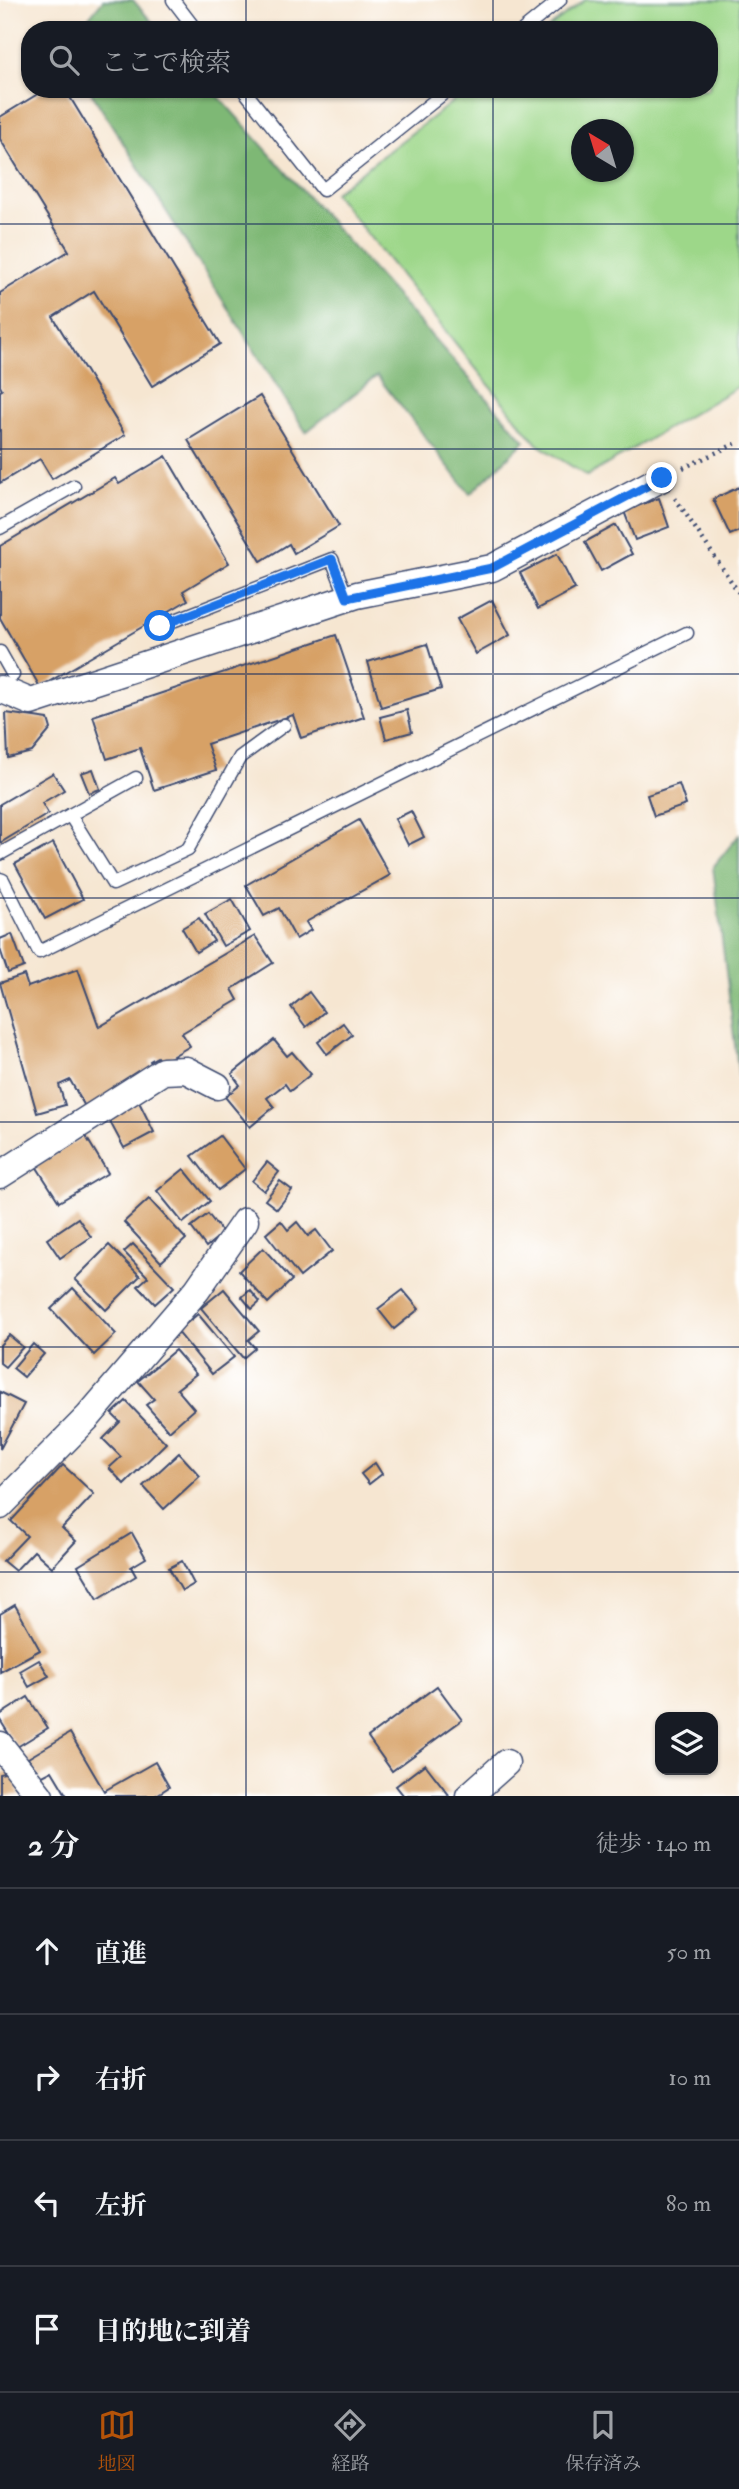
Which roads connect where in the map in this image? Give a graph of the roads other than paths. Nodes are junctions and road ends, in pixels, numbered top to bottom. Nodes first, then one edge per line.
1 (173, 0) edge
2 (560, 0) edge
3 (189, 21) edge
4 (534, 21) edge
5 (250, 98) edge
6 (438, 98) edge
7 (662, 478) road end
8 (74, 485) dead end
9 (0, 528) edge
10 (347, 598) junction
11 (160, 626) dead end
12 (687, 633) dead end
13 (0, 652) edge
14 (7, 682) edge
15 (284, 725) dead end
16 (136, 778) dead end
17 (70, 815) junction
18 (0, 855) edge
19 (0, 879) edge
20 (216, 1086) dead end
21 (0, 1175) edge
22 (245, 1221) dead end
23 (0, 1506) edge
24 (0, 1745) edge
25 (506, 1763) dead end
26 (40, 1796) edge
27 (469, 1796) edge

1 - 3 lane
2 - 4 lane
5 - 6 lane
7 - 10 street
8 - 9 lane
10 - 11 lane
10 - 14 street
12 - 19 lane
13 - 14 lane
15 - 17 lane
16 - 17 lane
17 - 18 lane
20 - 21 street
22 - 23 street
24 - 26 street
25 - 27 street

